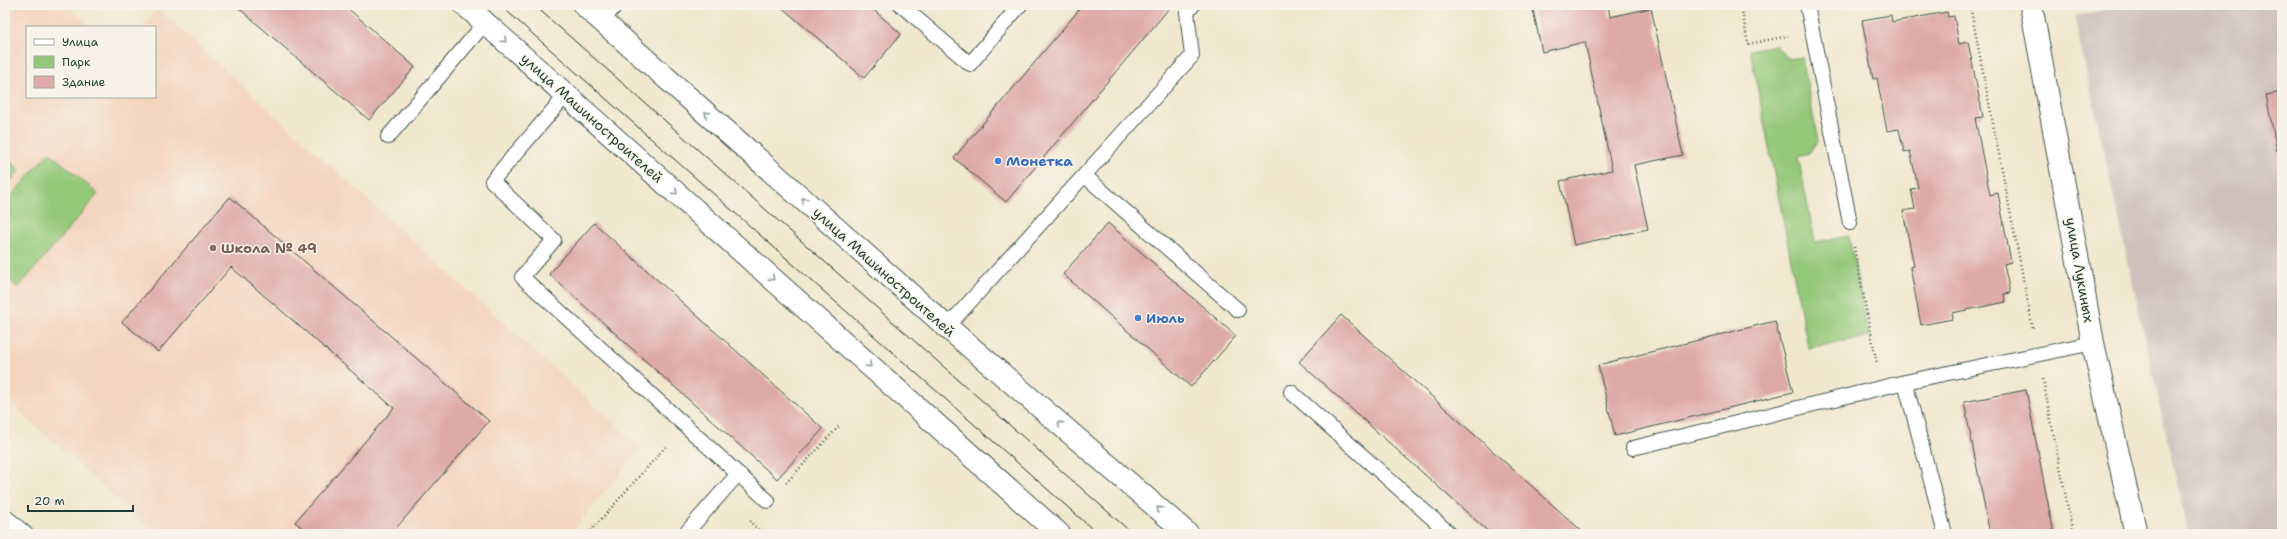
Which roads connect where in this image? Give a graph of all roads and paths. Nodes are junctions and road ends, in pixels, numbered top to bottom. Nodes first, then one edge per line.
1 (465, 5) edge
2 (584, 5) edge
3 (616, 5) edge
4 (901, 5) edge
5 (1020, 5) edge
6 (1193, 5) edge
7 (1740, 5) edge
8 (1807, 5) edge
9 (1970, 5) edge
10 (2031, 5) edge
11 (602, 21) junction
12 (485, 23) junction
13 (1812, 31) junction
14 (566, 95) junction
15 (388, 138) dead end
16 (1085, 176) junction
17 (1850, 223) joint
18 (1238, 310) dead end
19 (947, 327) junction
20 (2093, 344) junction
21 (2038, 355) junction
22 (1878, 371) dead end
23 (1904, 382) junction
24 (1291, 392) dead end
25 (684, 425) junction
26 (840, 426) dead end
27 (1633, 448) dead end
28 (738, 474) junction
29 (768, 502) junction
30 (5, 516) edge
31 (26, 534) edge
32 (588, 534) edge
33 (685, 534) edge
34 (763, 534) edge
35 (1058, 534) edge
36 (1188, 534) edge
37 (1450, 534) edge
38 (1945, 534) edge
39 (2073, 534) edge
40 (2136, 534) edge

1 - 12 main road, улица Машиностроителей
2 - 11 main road, улица Машиностроителей
3 - 11 lane
4 - 5 lane
6 - 16 lane
7 - 13 path
8 - 13 lane
9 - 21 path
10 - 20 main road, улица Лукиных
19 -> 11 main road, улица Машиностроителей
12 -> 14 main road, улица Машиностроителей
12 - 15 lane
13 - 17 lane
14 - 25 lane
14 -> 35 main road, улица Машиностроителей
16 - 18 lane
16 - 19 lane
17 - 22 path
36 -> 19 main road, улица Машиностроителей
20 - 21 lane
20 - 40 main road, улица Лукиных
21 - 23 lane
21 - 39 path
23 - 27 lane
23 - 38 lane
24 - 37 lane
25 - 28 lane
25 - 32 path
26 - 29 path
28 - 29 lane
28 - 33 lane
29 - 34 path
30 - 31 lane

